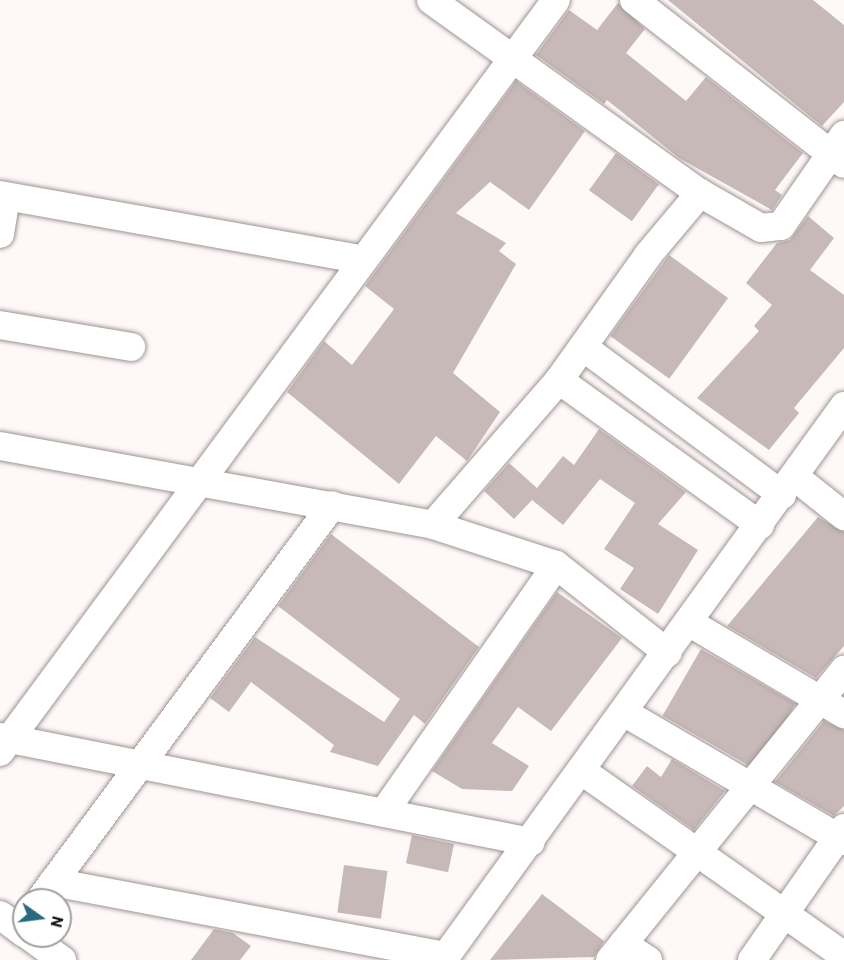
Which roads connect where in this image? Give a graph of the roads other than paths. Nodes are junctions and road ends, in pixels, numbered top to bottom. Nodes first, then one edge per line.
1 (431, 0) edge
2 (556, 0) edge
3 (634, 0) edge
4 (514, 57) junction
5 (839, 150) edge
6 (700, 193) junction
7 (3, 196) edge
8 (0, 234) edge
9 (361, 259) junction
10 (0, 325) edge
11 (583, 346) junction
12 (131, 347) dead end
13 (560, 380) junction
14 (844, 406) edge
15 (0, 446) edge
16 (205, 480) junction
17 (788, 486) junction
18 (332, 505) junction
19 (844, 516) edge
20 (433, 525) junction
21 (760, 525) junction
22 (556, 565) junction
23 (690, 623) junction
24 (668, 653) junction
25 (844, 670) edge
26 (820, 699) junction
27 (625, 712) junction
28 (844, 714) edge
29 (3, 742) edge
30 (141, 763) junction
31 (582, 771) junction
32 (747, 788) junction
33 (384, 812) junction
34 (842, 835) edge
35 (531, 842) junction
36 (697, 851) junction
37 (49, 888) edge
38 (72, 895) edge
39 (784, 913) junction
40 (46, 948) edge
41 (617, 952) edge
42 (844, 956) edge
43 (445, 958) edge
44 (62, 960) edge
45 (648, 960) edge
46 (752, 960) edge

1 - 4 street
2 - 4 street
3 - 5 street
4 - 6 street
4 - 9 street
5 - 6 street
6 - 11 street
7 - 8 street
7 - 9 street
9 - 16 street
10 - 12 street
11 - 13 street
11 - 17 street
13 - 20 street
13 - 21 street
14 - 17 street
15 - 16 street
16 - 18 street
16 - 29 street
17 - 19 street
17 - 21 street
18 - 20 street
18 - 30 street
20 - 22 street
21 - 23 street
22 - 24 street
22 - 33 street
23 - 24 street
23 - 26 street
24 - 27 street
25 - 26 street
26 - 28 street
26 - 32 street
27 - 31 street
27 - 32 street
29 - 30 street
30 - 33 street
30 - 37 street
31 - 35 street
31 - 36 street
32 - 34 street
32 - 36 street
33 - 35 street
34 - 39 street
35 - 43 street
36 - 39 street
36 - 41 street
38 - 43 street
39 - 42 street
39 - 46 street
40 - 44 street
41 - 45 street

